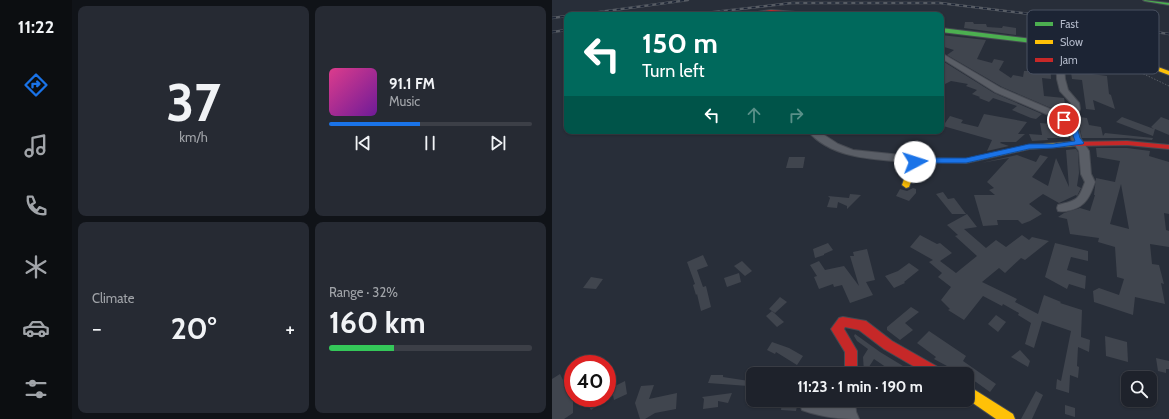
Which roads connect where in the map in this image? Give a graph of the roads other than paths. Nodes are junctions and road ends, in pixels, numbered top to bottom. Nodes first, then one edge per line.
1 (1145, 0) edge
2 (1158, 0) edge
3 (1169, 3) edge
4 (763, 12) edge
5 (783, 12) edge
6 (944, 30) edge
7 (1027, 40) edge
8 (944, 57) edge
9 (1159, 70) edge
10 (1169, 73) edge
11 (1061, 74) edge
12 (1073, 125) junction
13 (816, 134) edge
14 (1080, 143) junction
15 (1169, 147) edge
16 (920, 160) junction
17 (906, 185) dead end
18 (1062, 208) dead end
19 (850, 367) edge
20 (927, 367) edge
21 (974, 396) edge
22 (821, 407) edge
23 (848, 407) edge
24 (847, 419) edge
25 (851, 419) edge
26 (1008, 419) edge

1 - 3 main road
2 - 3 main road
4 - 5 main road
6 - 7 main road
8 - 12 street
9 - 10 main road
11 - 12 street
12 - 14 street
13 - 16 street
14 - 15 main road
14 - 16 main road
14 - 18 street
16 - 17 main road
19 - 20 main road
21 - 26 main road
22 - 24 street
23 - 25 street

